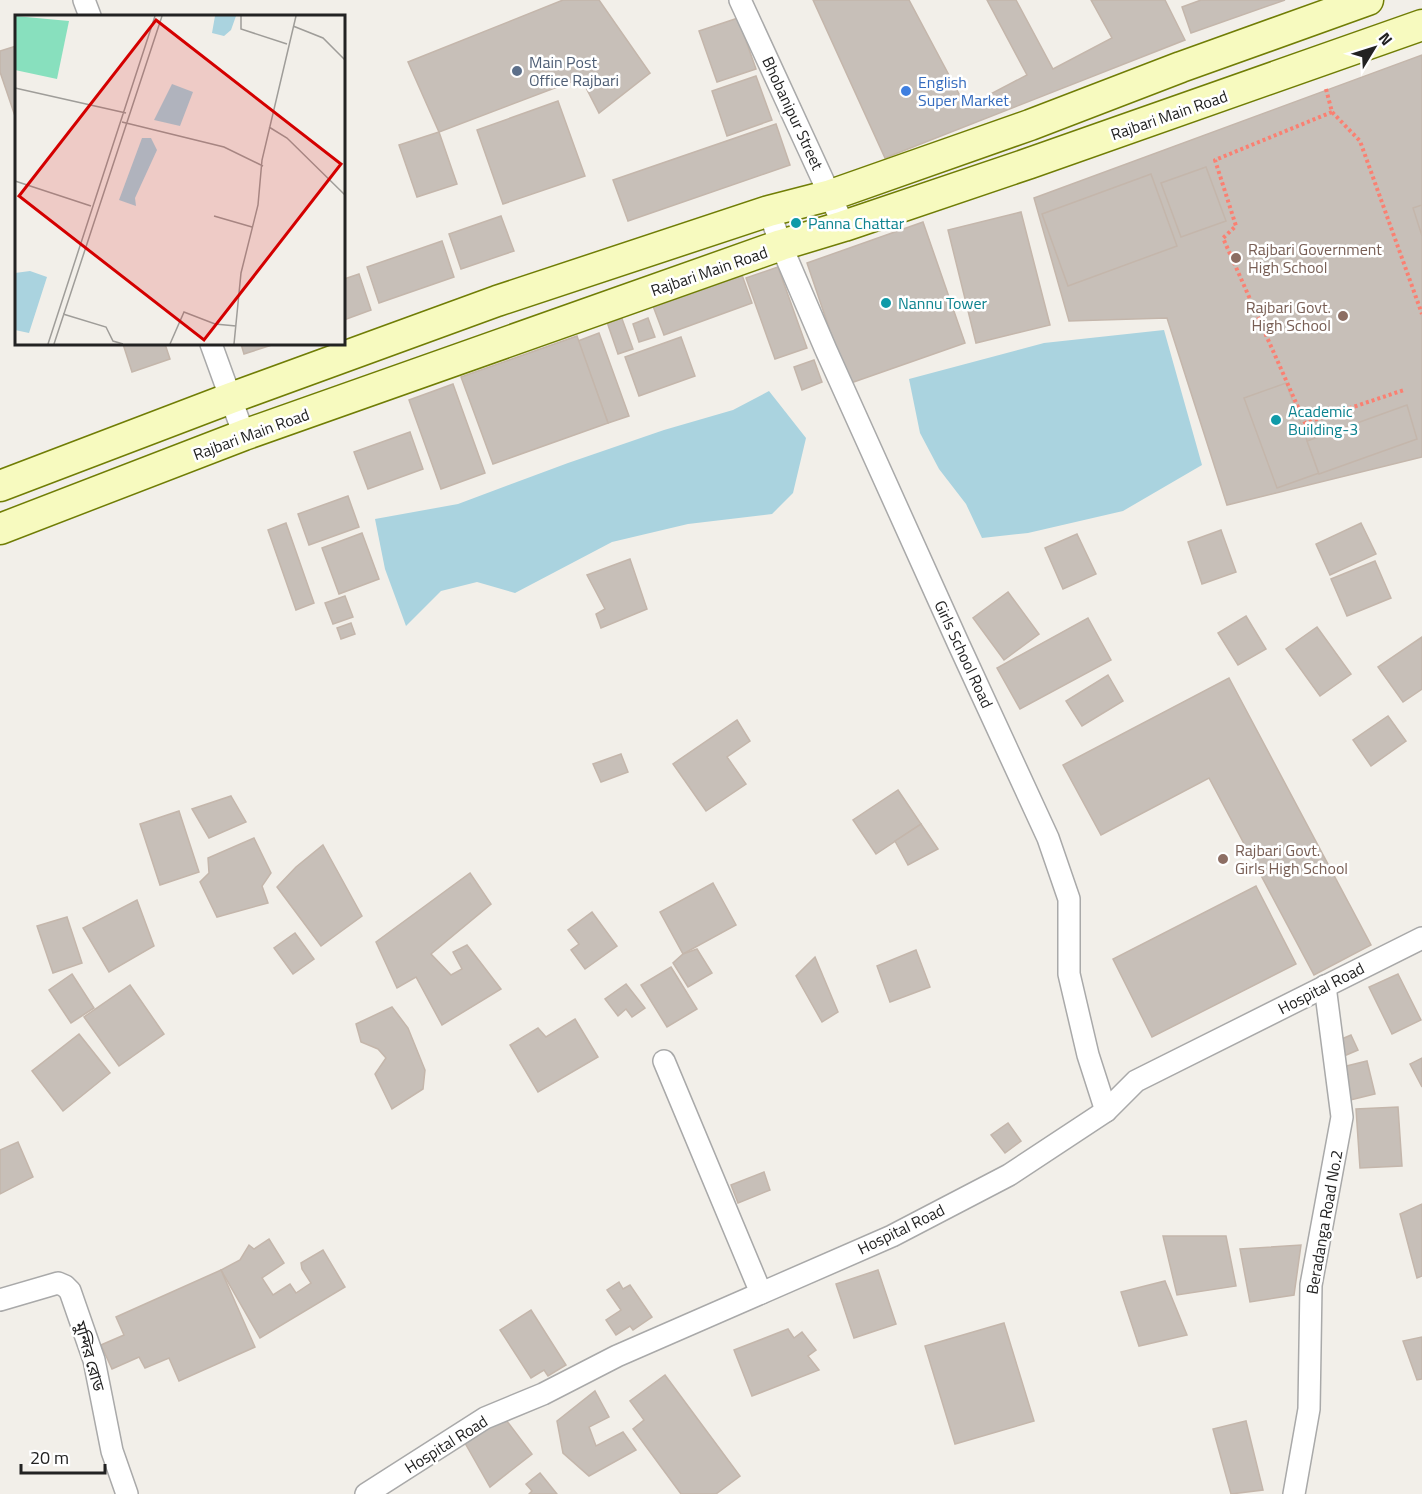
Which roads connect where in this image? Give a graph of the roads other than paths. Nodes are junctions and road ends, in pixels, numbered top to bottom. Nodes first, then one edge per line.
1 (84, 0) edge
2 (740, 0) edge
3 (1368, 0) edge
4 (90, 15) edge
5 (1304, 23) junction
6 (1422, 25) edge
7 (1319, 63) junction
8 (831, 195) junction
9 (770, 211) junction
10 (844, 226) junction
11 (781, 245) junction
12 (211, 345) edge
13 (231, 398) junction
14 (244, 435) junction
15 (0, 486) edge
16 (0, 529) edge
17 (1422, 938) edge
18 (1325, 986) junction
19 (664, 1060) dead end
20 (1106, 1112) junction
21 (760, 1293) junction
22 (0, 1300) edge
23 (127, 1494) edge
24 (366, 1494) edge
25 (1293, 1494) edge

1 - 4 street
2 - 8 street, Bhobanipur Street
3 - 5 street
5 - 7 street
5 - 8 street
6 - 7 street, Rajbari Main Road
7 - 10 street, Rajbari Main Road
8 - 9 street
8 - 10 street, Bhobanipur Street
9 - 11 street, Girls School Road
9 - 13 street
10 - 11 street, Rajbari Main Road
11 - 14 street, Rajbari Main Road
11 - 20 street, Girls School Road
12 - 13 street
13 - 14 street
13 - 15 street
14 - 16 street, Rajbari Main Road
17 - 18 street, Hospital Road
18 - 20 street, Hospital Road
18 - 25 street, Beradanga Road No.2
19 - 21 street
20 - 21 street, Hospital Road
21 - 24 street, Hospital Road
22 - 23 street, মুন্দির রোড

